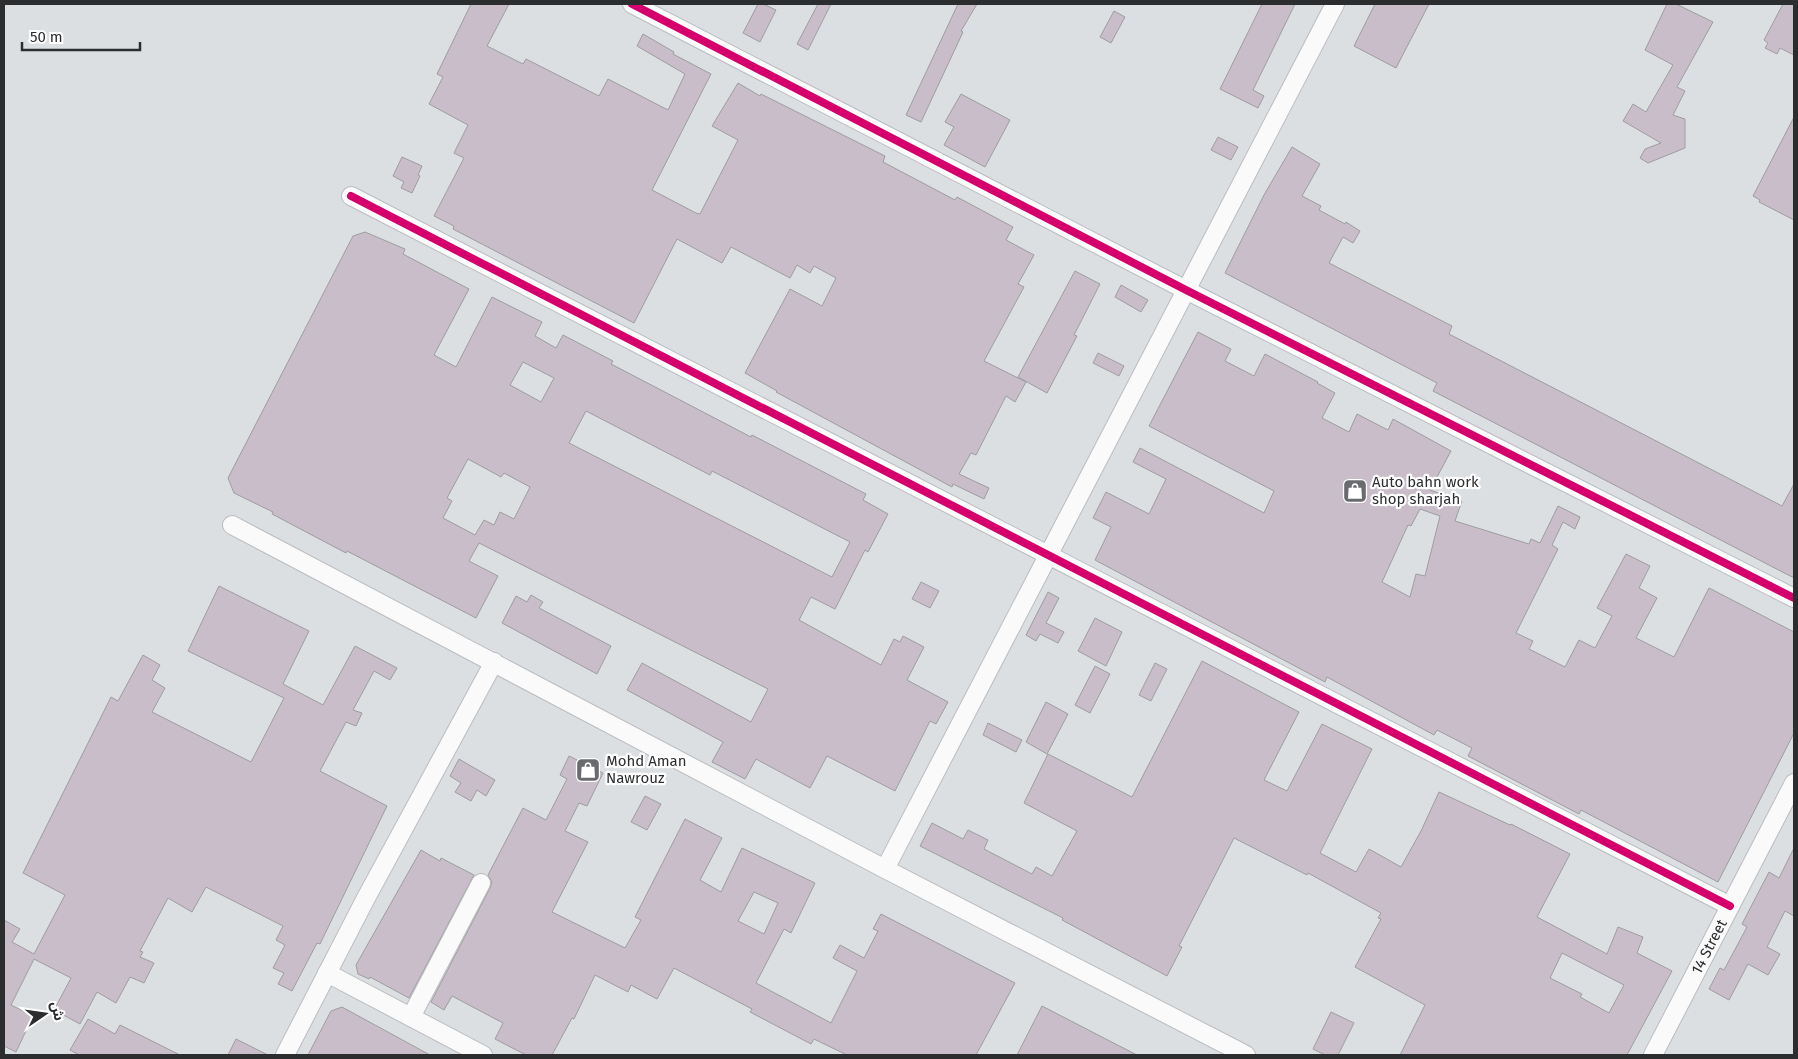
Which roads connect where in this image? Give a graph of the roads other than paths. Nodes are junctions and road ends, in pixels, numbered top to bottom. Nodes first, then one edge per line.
1 (632, 4) edge
2 (1335, 4) edge
3 (351, 196) dead end
4 (1186, 290) junction
5 (232, 525) dead end
6 (1049, 555) junction
7 (1794, 598) edge
8 (494, 662) junction
9 (1794, 784) edge
10 (885, 869) junction
11 (481, 884) dead end
12 (1730, 906) junction
13 (327, 973) junction
14 (411, 1017) junction
15 (285, 1055) edge
16 (483, 1055) edge
17 (1246, 1055) edge
18 (1653, 1055) edge

1 - 4 street
2 - 4 street
3 - 6 street
4 - 6 street
4 - 7 street
5 - 8 street
6 - 10 street
6 - 12 street
8 - 10 street
8 - 13 street
9 - 12 street, 14 Street
10 - 17 street
11 - 14 street
12 - 18 street, 14 Street
13 - 14 street
13 - 15 street
14 - 16 street

